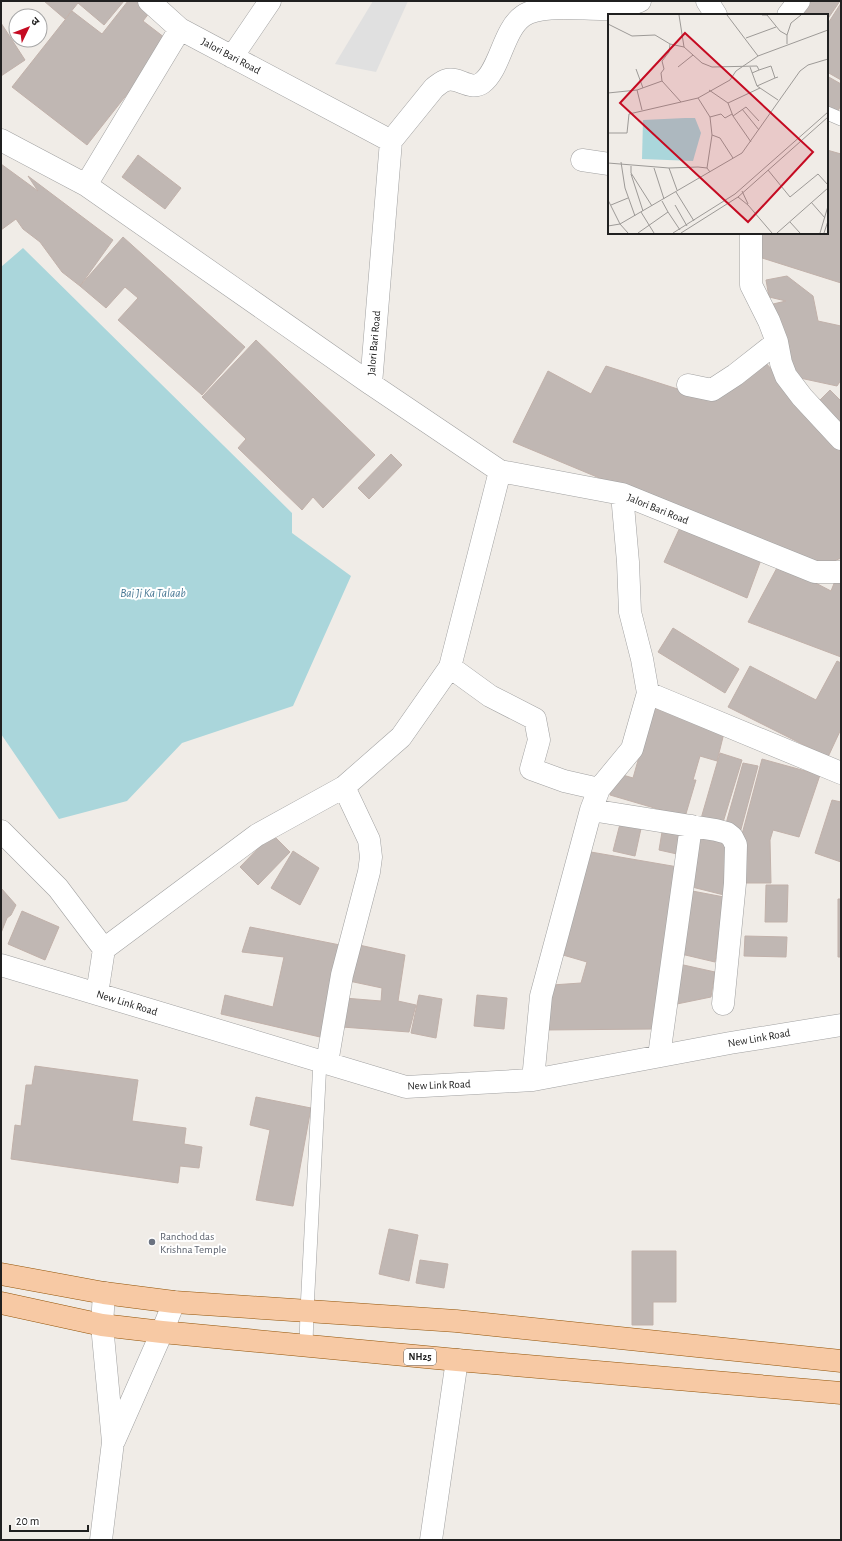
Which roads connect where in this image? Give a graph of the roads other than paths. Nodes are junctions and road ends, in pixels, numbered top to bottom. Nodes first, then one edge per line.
1 (149, 1) edge
2 (270, 1) edge
3 (640, 1) edge
4 (707, 1) edge
5 (799, 1) edge
6 (715, 14) edge
7 (789, 14) edge
8 (180, 29) junction
9 (232, 57) junction
10 (828, 113) edge
11 (841, 119) edge
12 (1, 140) edge
13 (391, 141) junction
14 (582, 160) dead end
15 (608, 164) edge
16 (86, 185) junction
17 (751, 234) edge
18 (776, 342) junction
19 (371, 384) junction
20 (688, 385) dead end
21 (841, 439) edge
22 (500, 471) junction
23 (622, 494) junction
24 (841, 572) edge
25 (450, 667) junction
26 (648, 693) junction
27 (841, 773) edge
28 (344, 787) junction
29 (599, 789) junction
30 (591, 810) junction
31 (691, 826) junction
32 (1, 831) edge
33 (104, 949) junction
34 (1, 965) edge
35 (97, 994) junction
36 (723, 1004) dead end
37 (841, 1024) edge
38 (659, 1056) junction
39 (323, 1062) junction
40 (533, 1080) junction
41 (1, 1274) edge
42 (104, 1293) junction
43 (174, 1302) junction
44 (1, 1303) edge
45 (306, 1310) junction
46 (102, 1325) junction
47 (162, 1332) junction
48 (306, 1346) junction
49 (457, 1360) junction
50 (841, 1361) edge
51 (841, 1393) edge
52 (114, 1442) junction
53 (101, 1540) edge
54 (431, 1540) edge

1 - 8 street, Jalori Bari Road
2 - 9 street
3 - 13 street
4 - 6 street
5 - 7 street
8 - 9 street, Jalori Bari Road
8 - 16 street
9 - 13 street, Jalori Bari Road
10 - 11 lane
12 - 16 street
13 - 19 street, Jalori Bari Road
14 - 15 street
16 - 19 street
17 - 18 street
18 - 20 street
18 - 21 street
19 - 22 street, Jalori Bari Road
22 - 23 street, Jalori Bari Road
22 - 25 street
23 - 24 street, Jalori Bari Road
23 - 26 street
25 - 28 street
25 - 29 street
26 - 27 street
26 - 29 street
28 - 33 street
28 - 39 street
29 - 30 street
30 - 31 street
30 - 40 street
31 - 36 street
31 - 38 street
32 - 33 street
33 - 35 street
34 - 35 street, New Link Road
35 - 39 street, New Link Road
37 - 38 street, New Link Road
38 - 40 street, New Link Road
39 - 40 street, New Link Road
39 - 45 lane
41 - 42 main road
42 - 43 main road
42 - 46 street
43 - 45 main road
43 - 47 street
44 - 46 main road, NH25
45 - 48 lane
45 - 50 main road
46 - 47 main road, NH25
46 - 52 street
47 - 48 main road, NH25
47 - 52 street
48 - 49 main road, NH25
49 - 51 main road, NH25
49 - 54 street
52 - 53 street

